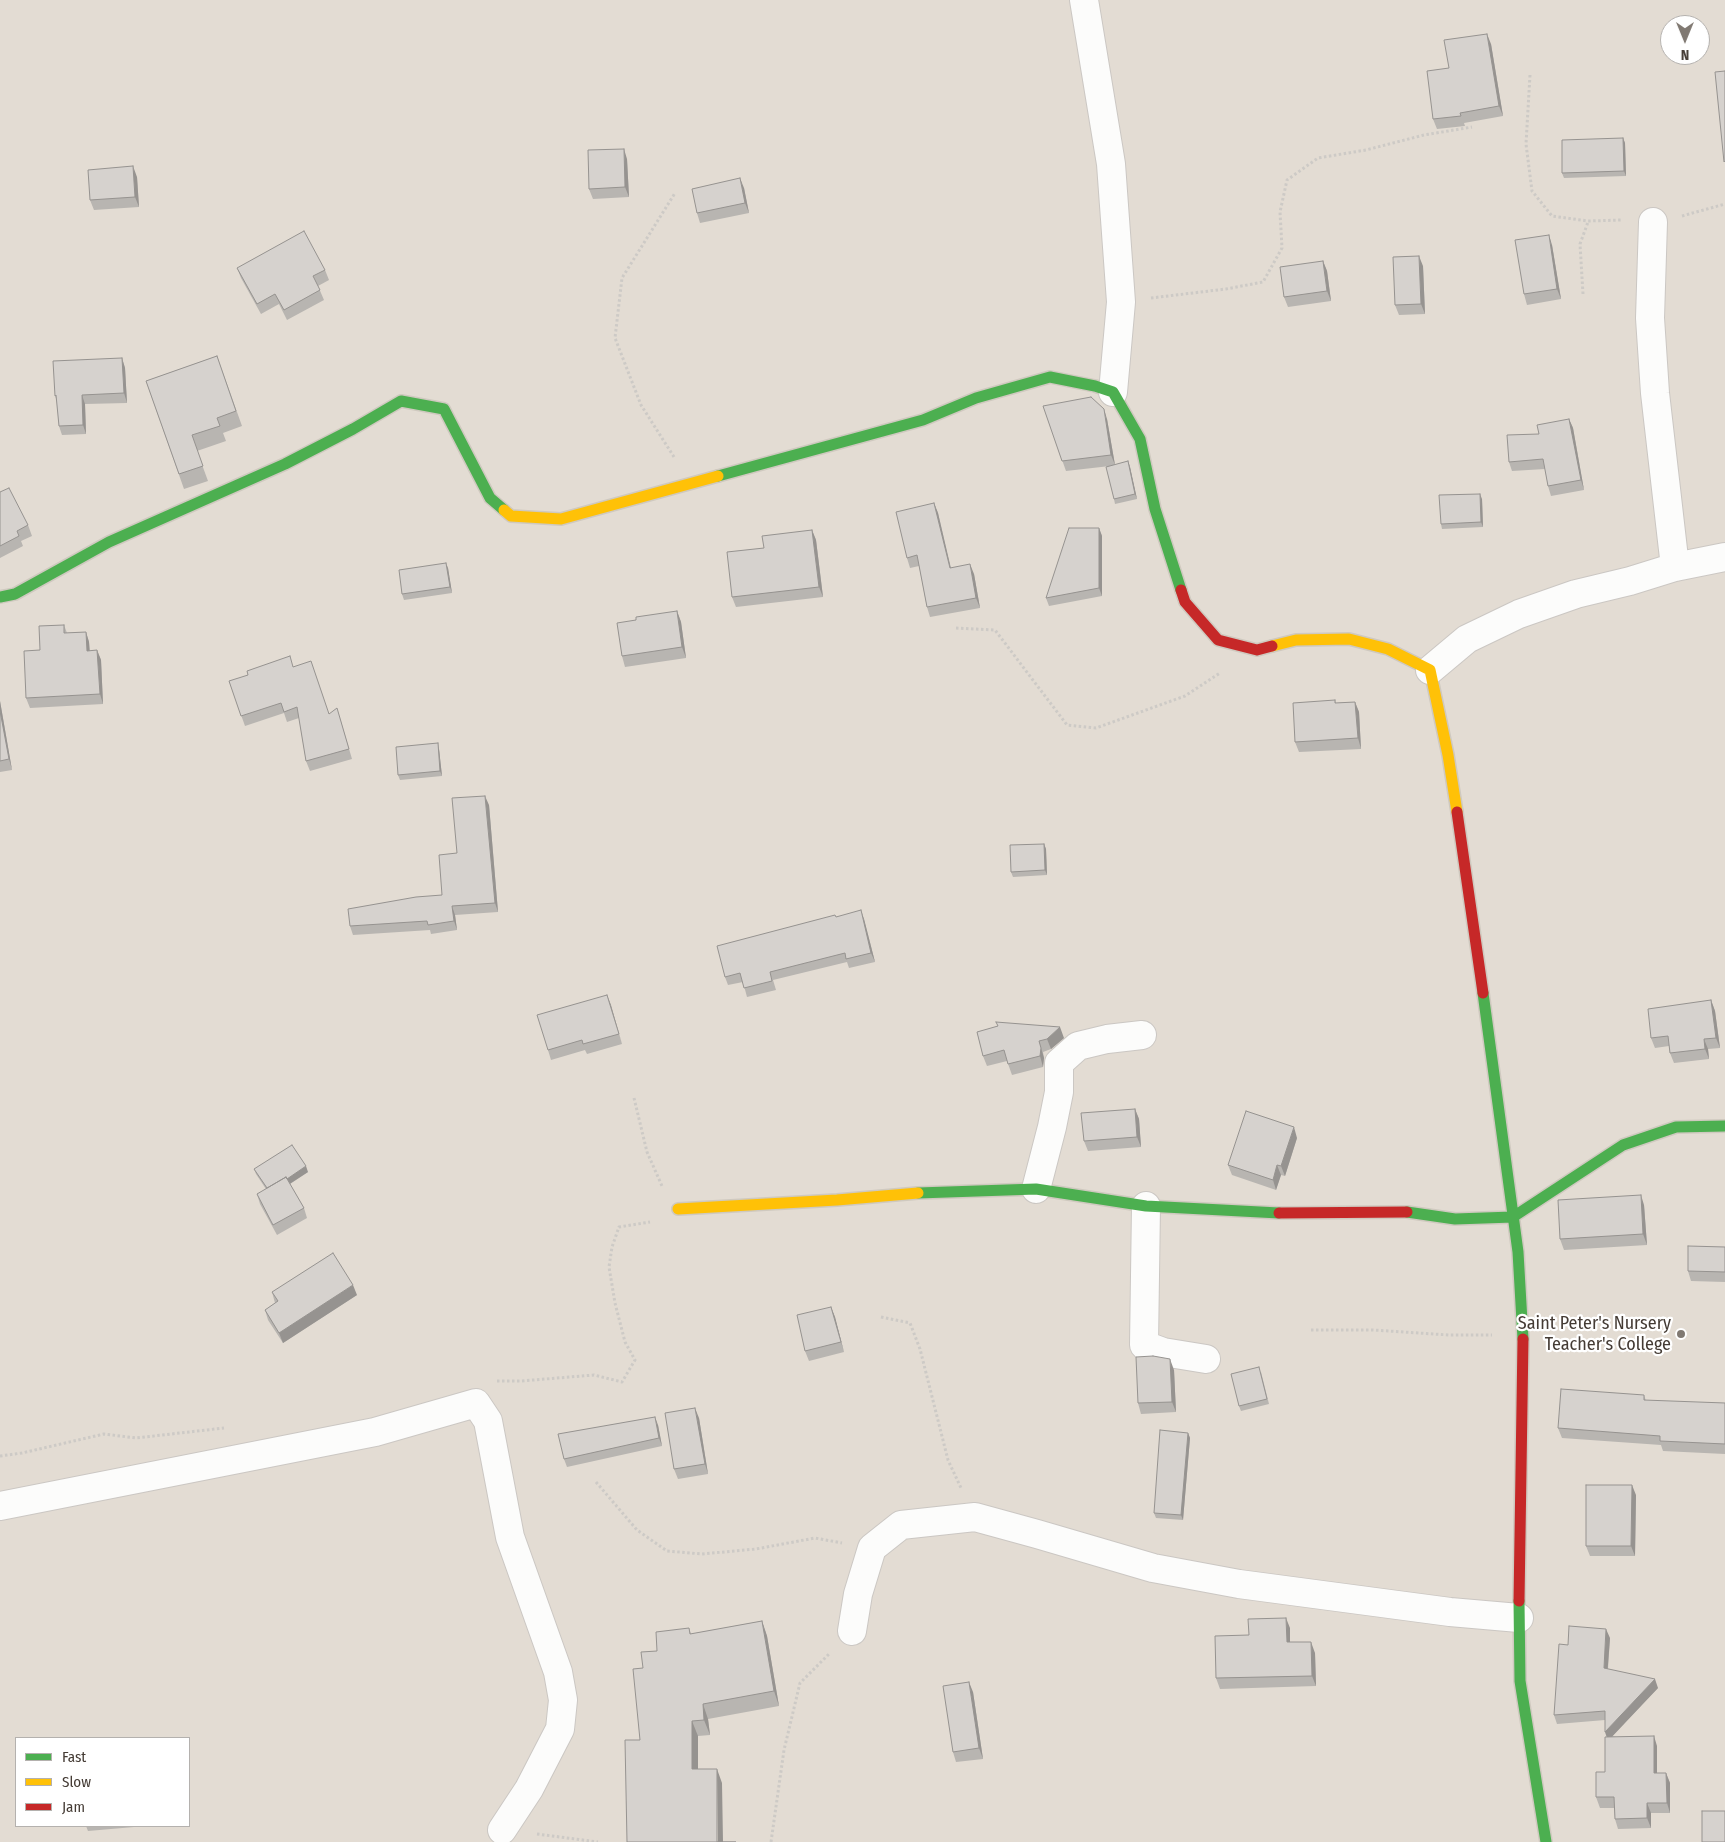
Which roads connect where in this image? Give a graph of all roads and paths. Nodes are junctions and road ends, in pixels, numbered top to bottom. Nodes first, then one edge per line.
1 (1084, 0) edge
2 (1530, 75) dead end
3 (1472, 127) edge
4 (675, 193) dead end
5 (1725, 204) edge
6 (1654, 222) joint
7 (1583, 294) dead end
8 (1121, 302) junction
9 (1113, 392) junction
10 (690, 483) junction
11 (1725, 557) edge
12 (1675, 567) junction
13 (0, 597) edge
14 (956, 628) dead end
15 (1257, 650) junction
16 (1430, 670) junction
17 (1142, 1035) dead end
18 (634, 1098) dead end
19 (1725, 1126) edge
20 (1036, 1189) junction
21 (1146, 1206) junction
22 (678, 1209) junction
23 (1513, 1217) junction
24 (881, 1317) dead end
25 (1311, 1330) dead end
26 (1522, 1334) junction
27 (1206, 1359) dead end
28 (494, 1381) dead end
29 (228, 1428) dead end
30 (0, 1456) edge
31 (596, 1482) dead end
32 (0, 1506) edge
33 (975, 1518) junction
34 (872, 1548) junction
35 (1519, 1618) junction
36 (852, 1631) joint
37 (502, 1830) joint
38 (598, 1842) edge
39 (771, 1842) edge
40 (1546, 1842) edge

1 - 8 street
2 - 7 path
3 - 8 path
4 - 10 path
5 - 6 path
6 - 12 street
8 - 9 street
9 - 10 street
9 - 15 street
10 - 13 street
11 - 12 street
12 - 16 street
14 - 15 path
15 - 16 street
16 - 23 street
17 - 20 street
18 - 22 path
19 - 23 street
20 - 21 street
20 - 22 street
21 - 23 street
21 - 27 street
22 - 28 path
23 - 26 street
24 - 33 path
25 - 26 path
26 - 35 street
29 - 30 path
31 - 34 path
32 - 37 street
33 - 34 street
33 - 35 street
34 - 36 street
35 - 40 street
36 - 39 path
37 - 38 path

